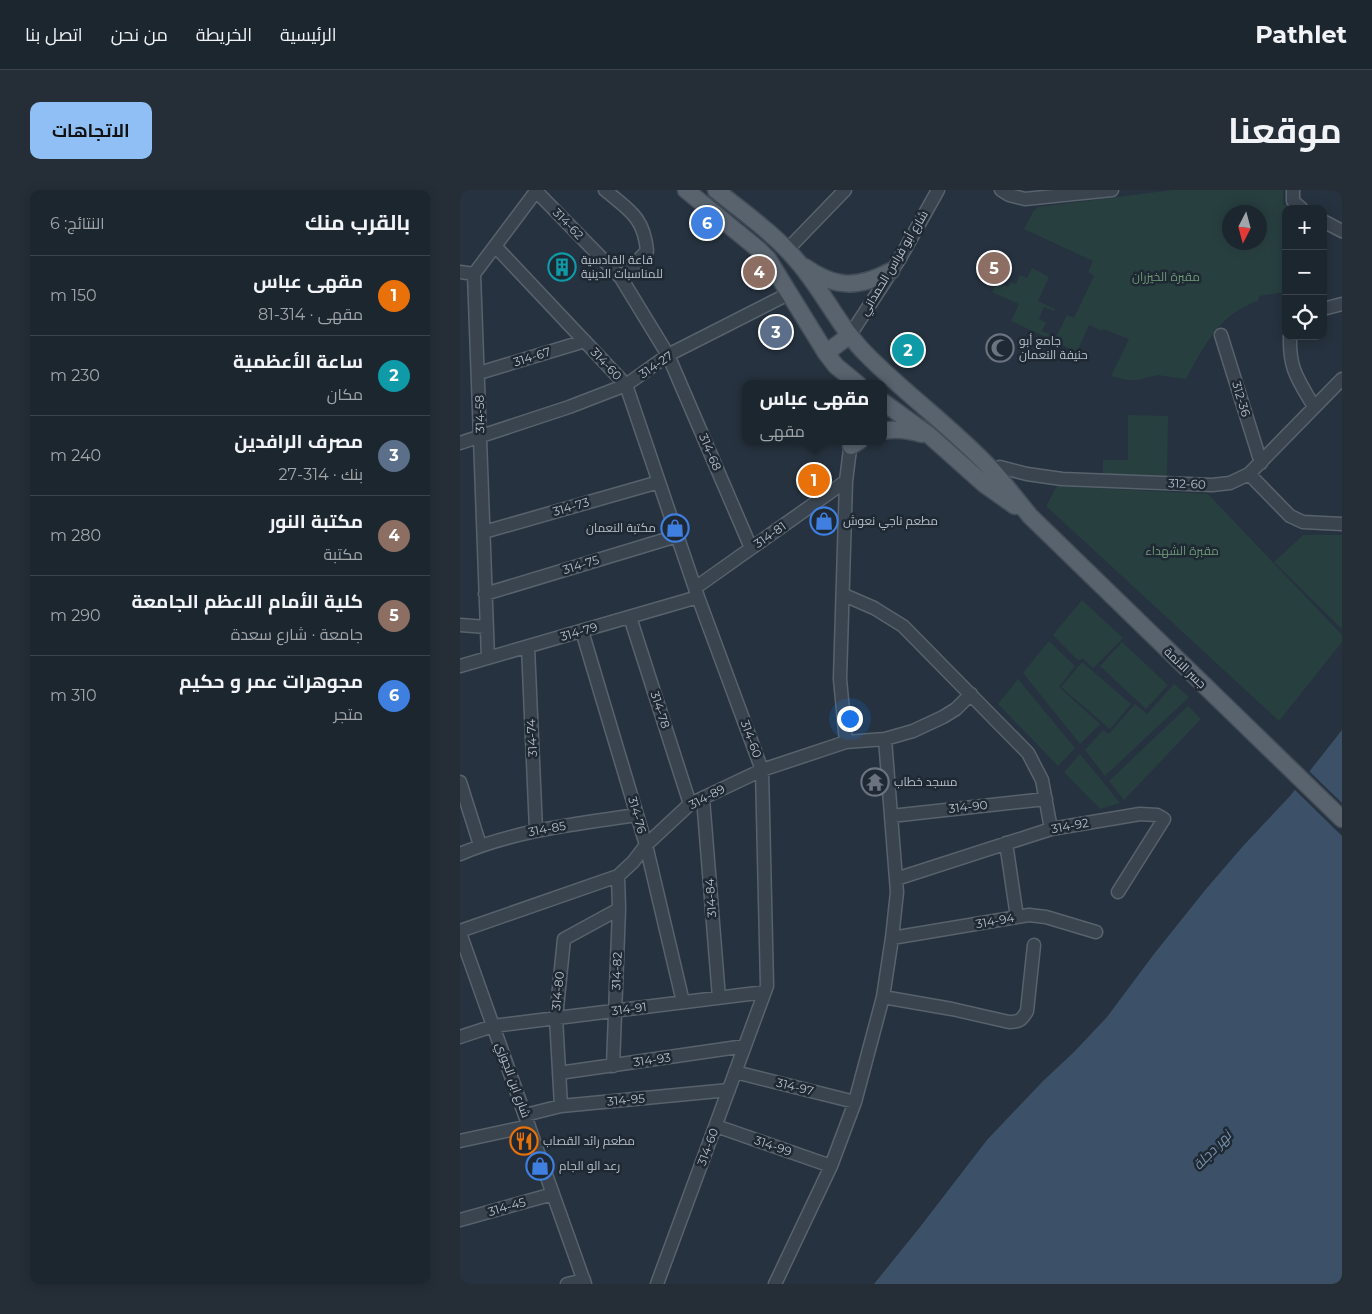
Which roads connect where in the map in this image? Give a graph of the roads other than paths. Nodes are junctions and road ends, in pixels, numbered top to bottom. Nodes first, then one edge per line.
1 (605, 190) edge
2 (686, 190) edge
3 (716, 190) edge
4 (845, 190) edge
5 (938, 190) edge
6 (1001, 190) edge
7 (1112, 190) edge
8 (1293, 190) edge
9 (537, 191) edge
10 (1297, 205) edge
11 (1327, 223) edge
12 (1342, 231) edge
13 (495, 246) junction
14 (788, 250) junction
15 (799, 263) junction
16 (891, 271) junction
17 (460, 272) edge
18 (474, 274) junction
19 (620, 278) junction
20 (790, 294) junction
21 (1342, 304) edge
22 (1327, 308) edge
23 (850, 335) junction
24 (1221, 335) dead end
25 (1290, 340) edge
26 (585, 342) junction
27 (826, 353) junction
28 (668, 355) junction
29 (867, 356) junction
30 (479, 373) junction
31 (1342, 379) edge
32 (850, 380) edge
33 (853, 380) edge
34 (626, 385) junction
35 (887, 405) edge
36 (1314, 407) junction
37 (887, 430) edge
38 (929, 435) junction
39 (480, 436) junction
40 (460, 443) edge
41 (853, 445) edge
42 (1261, 463) junction
43 (993, 472) junction
44 (1249, 474) junction
45 (846, 481) junction
46 (659, 482) junction
47 (1031, 517) junction
48 (1342, 524) edge
49 (484, 532) junction
50 (678, 536) junction
51 (751, 548) junction
52 (697, 592) junction
53 (486, 594) junction
54 (844, 595) junction
55 (630, 617) junction
56 (460, 625) edge
57 (486, 626) junction
58 (582, 631) junction
59 (528, 647) junction
60 (488, 658) junction
61 (460, 666) edge
62 (971, 694) junction
63 (885, 739) junction
64 (846, 742) junction
65 (762, 770) junction
66 (460, 782) edge
67 (704, 798) junction
68 (1046, 799) junction
69 (690, 804) junction
70 (637, 815) junction
71 (891, 816) junction
72 (1342, 819) edge
73 (1052, 829) junction
74 (536, 830) junction
75 (1006, 844) junction
76 (480, 845) junction
77 (646, 845) junction
78 (460, 854) edge
79 (618, 876) junction
80 (896, 879) junction
81 (1118, 892) dead end
82 (619, 909) junction
83 (1017, 917) junction
84 (460, 932) edge
85 (1096, 932) dead end
86 (892, 938) junction
87 (1034, 945) dead end
88 (765, 992) junction
89 (883, 997) junction
90 (719, 998) junction
91 (682, 1002) junction
92 (616, 1010) junction
93 (556, 1018) junction
94 (493, 1026) junction
95 (460, 1037) edge
96 (745, 1046) junction
97 (613, 1066) junction
98 (735, 1072) junction
99 (559, 1073) junction
100 (729, 1090) junction
101 (855, 1102) junction
102 (561, 1106) junction
103 (527, 1120) junction
104 (716, 1126) junction
105 (460, 1141) edge
106 (831, 1166) junction
107 (553, 1194) junction
108 (460, 1220) edge
109 (585, 1282) edge
110 (567, 1284) edge
111 (657, 1284) edge
112 (775, 1284) edge

1 - 19 street
2 - 20 main road
3 - 14 main road
4 - 14 street
5 - 16 street, شارع أبو فراس الحمداني
6 - 7 street
8 - 10 street
9 - 13 street
9 - 19 street, 314-62
11 - 12 street
13 - 18 street
13 - 26 street, 314-60
14 - 15 main road
15 - 16 main road
15 - 23 main road
16 - 23 street, شارع أبو فراس الحمداني
17 - 18 street
18 - 30 street, 314-58
19 - 28 street, 314-62
20 - 27 main road
20 - 28 street, 314-27
21 - 22 street
23 - 27 main road
23 - 29 main road
24 - 42 street, 312-36
25 - 36 street
26 - 30 street, 314-67
26 - 34 street, 314-60
27 - 32 main road
28 - 34 street, 314-27
28 - 51 street, 314-68
29 - 33 main road
29 - 43 main road
30 - 39 street, 314-58
31 - 36 street, 312-60
34 - 39 street, 314-27
34 - 46 street, 314-60
35 - 38 main road
36 - 42 street, 312-60
37 - 38 main road
38 - 47 main road
39 - 40 street, 314-27
39 - 49 street, 314-58
41 - 45 street
42 - 44 street, 312-60
43 - 44 street, 312-60
43 - 47 main road
44 - 48 street
45 - 51 street, 314-81
45 - 54 street
46 - 49 street, 314-73
46 - 50 street, 314-60
47 - 72 main road, جسر الائمة
49 - 53 street, 314-58
50 - 52 street, 314-60
50 - 53 street, 314-75
51 - 52 street, 314-81
52 - 55 street, 314-79
52 - 65 street, 314-60
53 - 57 street, 314-58
54 - 62 street
54 - 64 street
55 - 58 street, 314-79
55 - 69 street, 314-78
56 - 57 street
57 - 60 street, 314-58
58 - 59 street, 314-79
58 - 70 street, 314-76
59 - 60 street, 314-79
59 - 74 street, 314-74
60 - 61 street, 314-79
62 - 63 street, 314-89
62 - 68 street
63 - 64 street, 314-89
63 - 71 street
64 - 65 street, 314-89
65 - 67 street, 314-89
65 - 88 street, 314-60
66 - 76 street
67 - 69 street, 314-89
67 - 90 street, 314-84
68 - 71 street, 314-90
68 - 73 street
69 - 77 street, 314-89
70 - 74 street, 314-85
70 - 77 street, 314-76
71 - 80 street
73 - 75 street, 314-92
73 - 81 street, 314-92
74 - 76 street, 314-85
75 - 80 street, 314-92
75 - 83 street
76 - 78 street, 314-85
77 - 79 street, 314-89
77 - 91 street, 314-76
79 - 82 street, 314-82
79 - 84 street, 314-89
80 - 86 street
82 - 92 street, 314-82
82 - 93 street, 314-80
83 - 85 street, 314-94
83 - 86 street, 314-94
84 - 94 street, شارع ابن الجوزي
86 - 89 street
87 - 89 street
88 - 90 street, 314-91
88 - 96 street, 314-60
89 - 101 street
90 - 91 street, 314-91
91 - 92 street, 314-91
92 - 93 street, 314-91
92 - 97 street, 314-82
93 - 94 street, 314-91
93 - 99 street, 314-80
94 - 95 street, 314-91
94 - 103 street, شارع ابن الجوزي
96 - 97 street, 314-93
96 - 98 street, 314-60
97 - 99 street, 314-93
98 - 100 street, 314-60
98 - 101 street, 314-97
99 - 102 street, 314-80
100 - 102 street, 314-95
100 - 104 street, 314-60
101 - 106 street
102 - 103 street, 314-95
103 - 105 street, 314-95
103 - 107 street, شارع ابن الجوزي
104 - 106 street, 314-99
104 - 111 street, 314-60
106 - 112 street
107 - 108 street, 314-45
107 - 109 street, شارع ابن الجوزي
109 - 110 street

